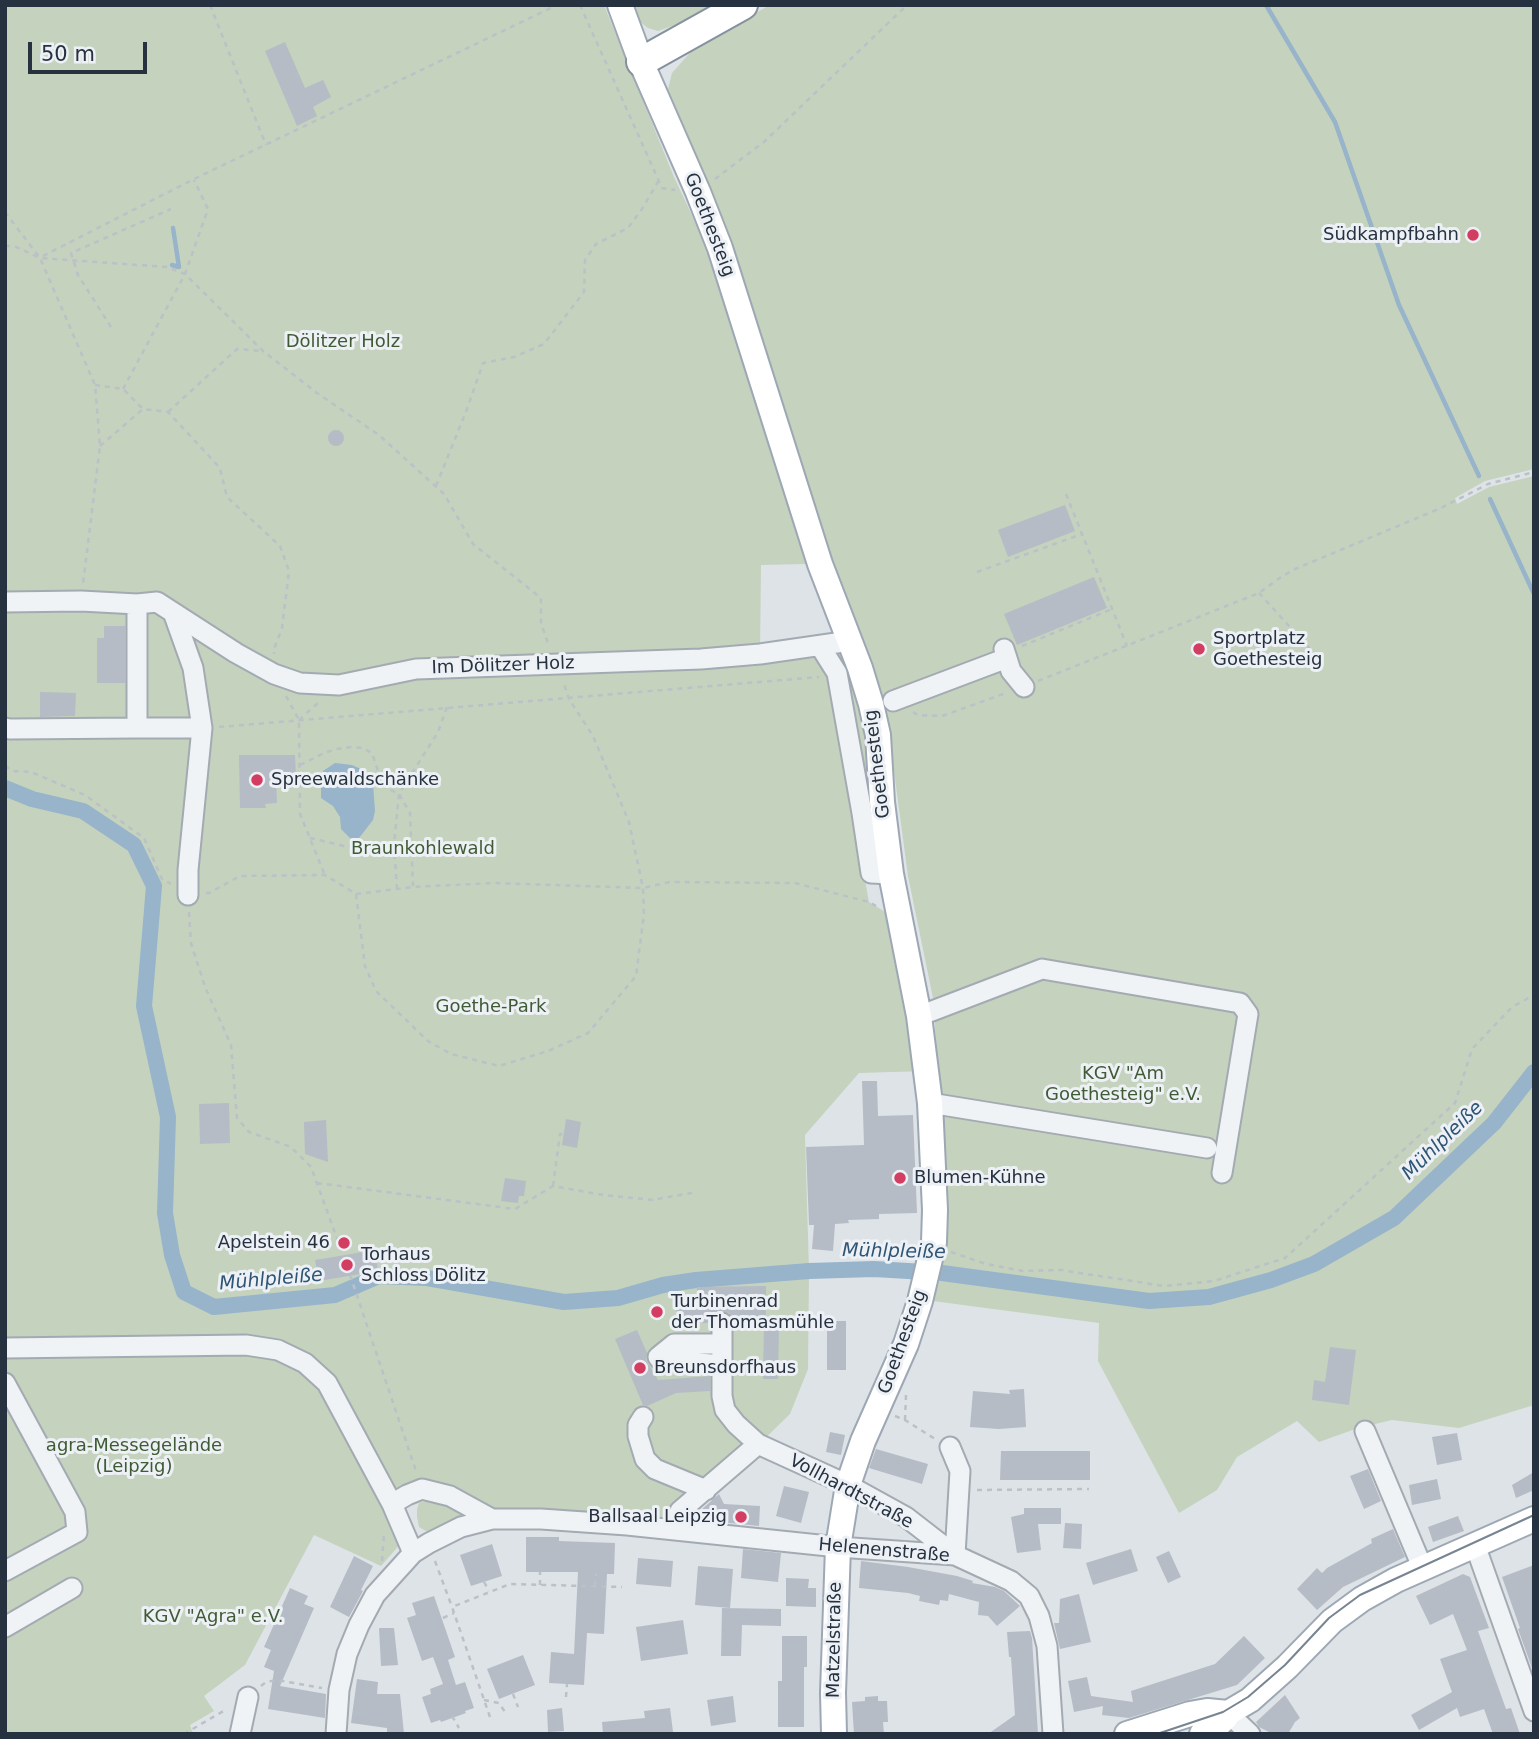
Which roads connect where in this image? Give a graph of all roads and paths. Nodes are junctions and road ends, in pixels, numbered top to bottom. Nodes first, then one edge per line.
1 (210, 5) edge
2 (557, 5) edge
3 (580, 5) edge
4 (620, 5) edge
5 (743, 5) edge
6 (907, 5) edge
7 (640, 62) junction
8 (266, 146) junction
9 (194, 179) junction
10 (659, 180) junction
11 (698, 192) junction
12 (171, 209) dead end
13 (5, 212) edge
14 (5, 246) edge
15 (40, 258) junction
16 (73, 260) junction
17 (185, 274) junction
18 (111, 327) dead end
19 (263, 351) junction
20 (95, 385) junction
21 (123, 389) junction
22 (143, 409) junction
23 (168, 412) junction
24 (100, 446) junction
25 (1534, 472) edge
26 (436, 486) junction
27 (1066, 494) dead end
28 (1082, 534) junction
29 (977, 572) dead end
30 (1259, 593) junction
31 (81, 601) junction
32 (5, 603) edge
33 (137, 604) junction
34 (1112, 609) junction
35 (174, 615) junction
36 (850, 641) junction
37 (820, 646) junction
38 (1127, 646) junction
39 (1006, 653) junction
40 (1321, 661) dead end
41 (557, 665) junction
42 (837, 673) junction
43 (274, 674) junction
44 (1024, 687) junction
45 (569, 699) junction
46 (892, 701) joint
47 (447, 707) junction
48 (299, 720) junction
49 (5, 728) edge
50 (137, 728) junction
51 (202, 728) junction
52 (300, 765) junction
53 (5, 766) edge
54 (399, 794) junction
55 (310, 838) junction
56 (394, 844) junction
57 (891, 874) junction
58 (325, 875) junction
59 (413, 887) junction
60 (643, 888) junction
61 (397, 889) junction
62 (356, 894) junction
63 (188, 895) junction
64 (900, 921) junction
65 (1534, 995) edge
66 (919, 1016) junction
67 (930, 1103) junction
68 (564, 1133) dead end
69 (1207, 1148) dead end
70 (1222, 1173) dead end
71 (317, 1183) junction
72 (553, 1186) junction
73 (697, 1192) dead end
74 (932, 1251) junction
75 (343, 1255) dead end
76 (350, 1275) dead end
77 (722, 1323) dead end
78 (722, 1345) junction
79 (5, 1348) edge
80 (722, 1365) junction
81 (5, 1384) edge
82 (877, 1409) junction
83 (643, 1417) dead end
84 (1365, 1431) dead end
85 (758, 1444) junction
86 (950, 1447) joint
87 (848, 1485) junction
88 (422, 1489) junction
89 (1089, 1489) dead end
90 (706, 1490) junction
91 (960, 1490) junction
92 (392, 1504) junction
93 (492, 1519) junction
94 (1534, 1519) edge
95 (672, 1529) junction
96 (1475, 1545) junction
97 (838, 1547) junction
98 (421, 1548) junction
99 (955, 1555) junction
100 (1423, 1569) junction
101 (5, 1571) edge
102 (540, 1572) dead end
103 (596, 1573) dead end
104 (484, 1581) dead end
105 (540, 1585) junction
106 (595, 1586) junction
107 (622, 1587) dead end
108 (72, 1588) dead end
109 (490, 1592) junction
110 (375, 1595) junction
111 (453, 1607) junction
112 (454, 1614) junction
113 (443, 1618) dead end
114 (5, 1627) edge
115 (567, 1684) dead end
116 (513, 1694) dead end
117 (248, 1697) dead end
118 (566, 1697) dead end
119 (484, 1700) junction
120 (518, 1707) dead end
121 (1534, 1711) edge
122 (505, 1712) dead end
123 (1228, 1713) junction
124 (452, 1716) dead end
125 (490, 1717) dead end
126 (459, 1728) dead end
127 (240, 1734) edge
128 (336, 1734) edge
129 (834, 1734) edge
130 (1053, 1734) edge
131 (1127, 1734) edge
132 (1202, 1734) edge
133 (1250, 1734) edge

1 - 8 path
2 - 8 path
3 - 10 path
4 - 7 main road, Goethesteig
5 - 7 highway
6 - 11 path
7 - 11 main road, Goethesteig
8 - 9 path
9 - 15 path
9 - 17 path
10 - 11 path
10 - 26 path
11 - 36 main road, Goethesteig
12 - 16 path
13 - 15 path
14 - 15 path
15 - 16 path
15 - 20 path
16 - 17 path
16 - 18 path
17 - 19 path
17 - 21 path
19 - 23 path
19 - 26 path
20 - 21 path
20 - 24 path
21 - 22 path
22 - 23 path
22 - 24 path
23 - 43 path
24 - 31 path
25 - 30 path
26 - 41 path
27 - 28 path
28 - 29 path
28 - 34 path
30 - 38 path
30 - 40 path
31 - 32 street, Im Dölitzer Holz
31 - 33 street, Im Dölitzer Holz
33 - 35 street, Im Dölitzer Holz
33 - 50 street
34 - 38 path
34 - 39 path
35 - 43 street, Im Dölitzer Holz
35 - 51 street
36 - 37 street, Im Dölitzer Holz
36 - 57 main road, Goethesteig
37 - 41 street, Im Dölitzer Holz
37 - 42 street
38 - 44 path
39 - 44 street
39 - 46 street
41 - 43 street, Im Dölitzer Holz
41 - 45 path
42 - 45 path
42 - 57 street
43 - 48 path
44 - 46 path
45 - 47 path
45 - 60 path
47 - 48 path
47 - 54 path
48 - 51 path
48 - 52 path
49 - 50 street
50 - 51 street
51 - 63 street
52 - 54 path
52 - 55 path
53 - 63 path
54 - 56 path
54 - 59 path
55 - 56 path
55 - 58 path
56 - 61 path
57 - 64 main road, Goethesteig
58 - 62 path
58 - 63 path
59 - 60 path
59 - 61 path
60 - 62 path
60 - 64 path
61 - 62 path
63 - 71 path
64 - 66 main road, Goethesteig
65 - 74 path
66 - 67 main road, Goethesteig
66 - 70 street
67 - 69 street
67 - 74 main road, Goethesteig
68 - 72 path
71 - 72 path
71 - 75 path
72 - 73 path
74 - 82 main road, Goethesteig
76 - 88 path
77 - 78 street, Vollhardtstraße
78 - 80 street, Vollhardtstraße
78 - 80 street
79 - 92 street
80 - 85 street, Vollhardtstraße
81 - 101 street
82 - 86 path
82 - 87 main road, Goethesteig
83 - 90 street
84 - 100 street
85 - 87 street, Vollhardtstraße
85 - 90 street
86 - 91 street
87 - 97 main road, Goethesteig
87 - 99 street, Vollhardtstraße
88 - 92 street
88 - 93 street
89 - 91 path
90 - 95 street
91 - 99 street
92 - 98 street
92 - 110 path
93 - 95 street, Helenenstraße
93 - 98 street
94 - 96 main road
95 - 97 street, Helenenstraße
96 - 100 main road
96 - 121 street
97 - 99 street, Helenenstraße
97 - 129 main road, Matzelstraße
98 - 110 street
98 - 111 path
99 - 130 street, Helenenstraße
100 - 123 main road
102 - 105 path
103 - 106 path
104 - 109 path
105 - 106 path
105 - 109 path
106 - 107 path
108 - 114 street
109 - 111 path
110 - 128 street
111 - 112 path
112 - 113 path
112 - 119 path
115 - 118 path
116 - 120 path
117 - 127 street
119 - 122 path
119 - 125 path
123 - 131 main road
123 - 132 main road
123 - 133 street
124 - 126 path

